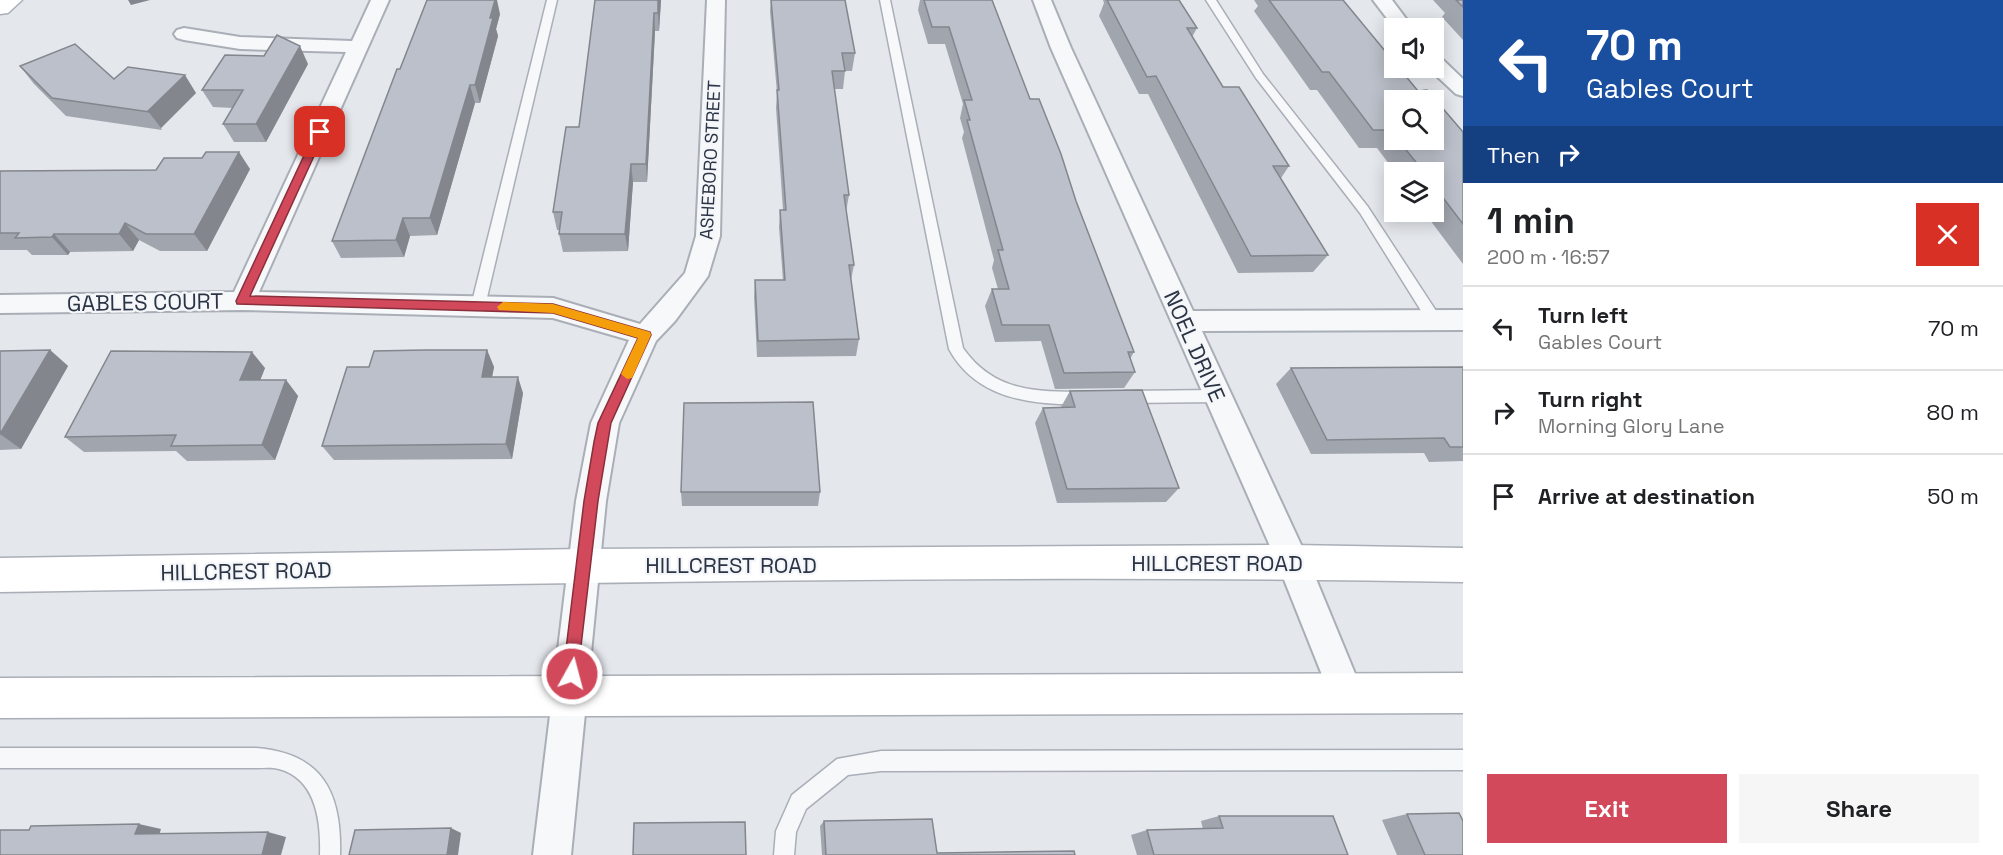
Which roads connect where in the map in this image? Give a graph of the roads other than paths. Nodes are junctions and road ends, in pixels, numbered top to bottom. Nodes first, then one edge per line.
1 (11, 0) edge
2 (380, 0) edge
3 (552, 0) edge
4 (716, 0) edge
5 (885, 0) edge
6 (1042, 0) edge
7 (1211, 0) edge
8 (1382, 0) edge
9 (0, 8) edge
10 (1396, 18) edge
11 (184, 34) dead end
12 (358, 47) junction
13 (1444, 72) edge
14 (1463, 90) edge
15 (242, 301) junction
16 (0, 304) edge
17 (478, 306) junction
18 (1463, 320) edge
19 (1183, 321) junction
20 (1435, 321) junction
21 (645, 335) junction
22 (1218, 396) junction
23 (1293, 562) junction
24 (1463, 564) edge
25 (584, 566) junction
26 (0, 575) edge
27 (1347, 693) junction
28 (1463, 693) edge
29 (569, 697) junction
30 (0, 698) edge
31 (0, 758) edge
32 (1463, 760) edge
33 (330, 855) edge
34 (552, 855) edge
35 (784, 855) edge

1 - 9 main road
2 - 12 street
3 - 17 lane
4 - 21 street, ASHEBORO STREET
5 - 22 lane
6 - 19 street, NOEL DRIVE
7 - 20 lane
8 - 10 street
11 - 12 street
12 - 15 street
13 - 14 street
15 - 16 street, GABLES COURT
15 - 17 street, GABLES COURT
17 - 21 street, GABLES COURT
18 - 20 street
19 - 20 street
19 - 22 street, NOEL DRIVE
21 - 25 street
22 - 23 street, NOEL DRIVE
23 - 24 main road, HILLCREST ROAD
23 - 25 main road, HILLCREST ROAD
23 - 27 street, NOEL DRIVE
25 - 26 main road, HILLCREST ROAD
25 - 29 street
27 - 28 main road
27 - 29 main road
29 - 30 main road
29 - 34 street
31 - 33 lane
32 - 35 lane

